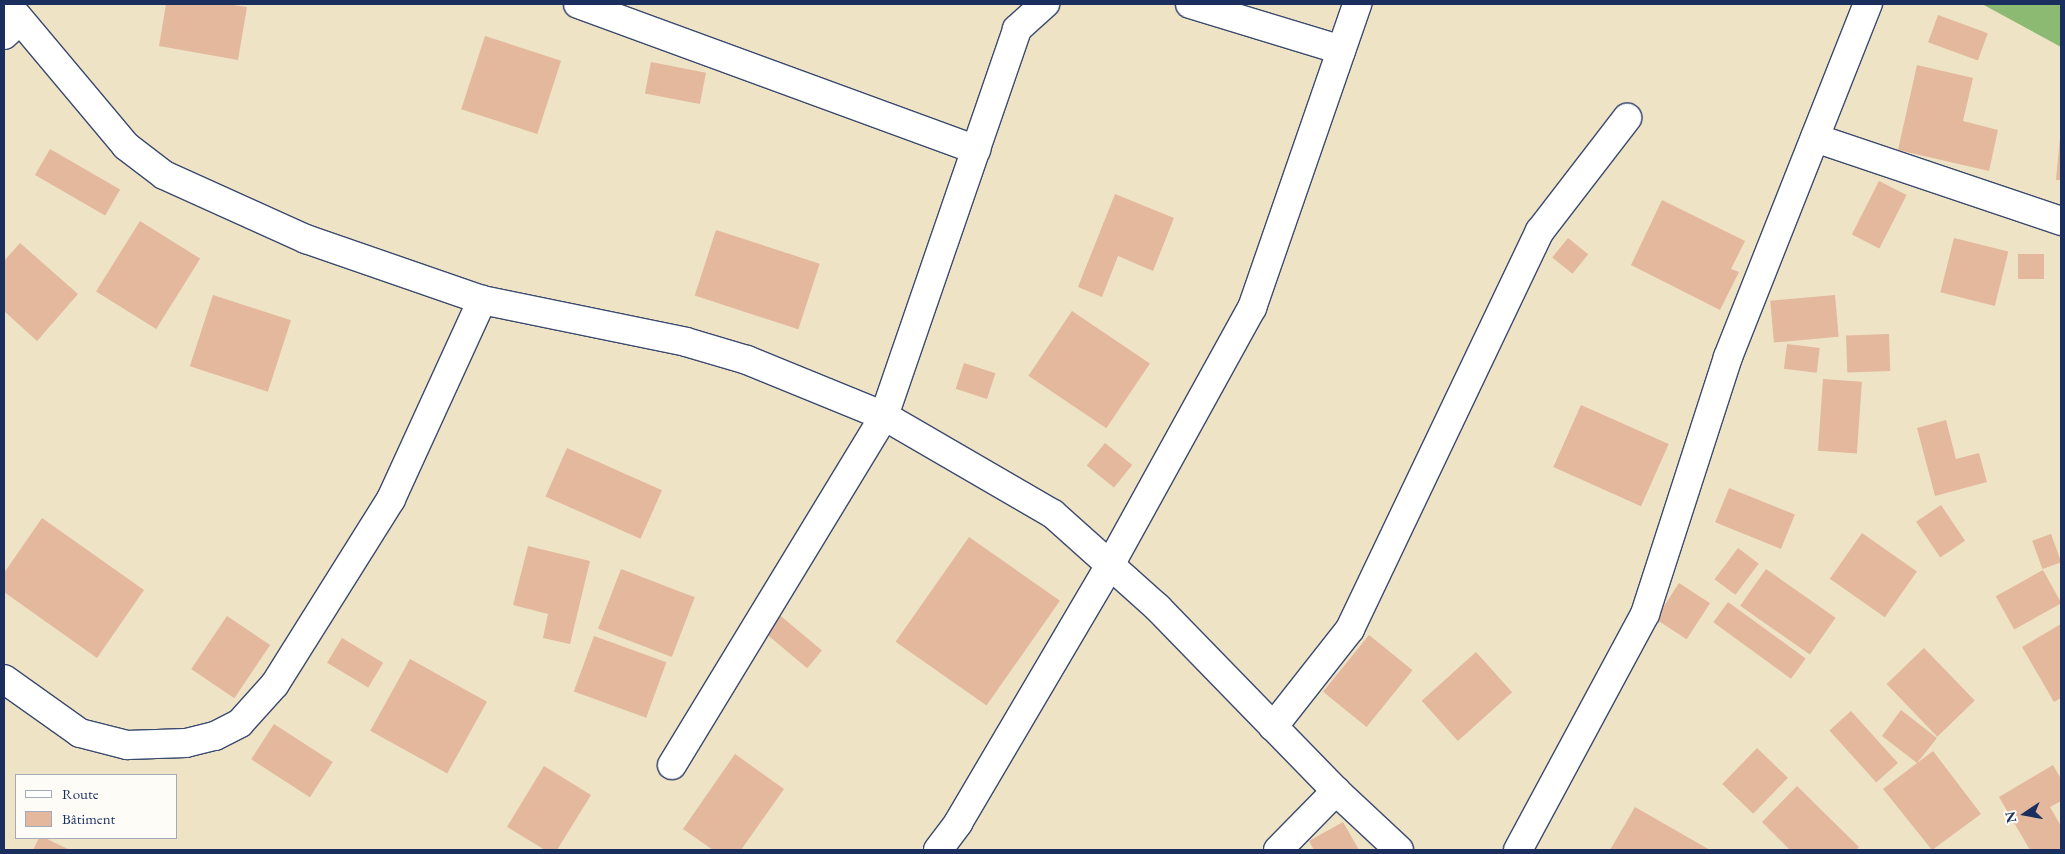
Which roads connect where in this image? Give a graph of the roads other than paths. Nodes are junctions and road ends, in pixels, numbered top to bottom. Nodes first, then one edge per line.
1 (578, 4) edge
2 (1045, 4) edge
3 (1190, 4) edge
4 (1357, 4) edge
5 (1868, 4) edge
6 (10, 20) edge
7 (1341, 50) junction
8 (1627, 118) dead end
9 (1815, 138) junction
10 (976, 150) junction
11 (2061, 221) edge
12 (482, 300) junction
13 (884, 416) junction
14 (1110, 565) junction
15 (4, 679) edge
16 (1274, 727) junction
17 (672, 765) dead end
18 (1336, 790) junction
19 (938, 850) edge
20 (1278, 850) edge
21 (1400, 850) edge
22 (1518, 850) edge

1 - 10 street
2 - 10 street
3 - 7 street
4 - 7 street
5 - 9 street
6 - 12 street
7 - 14 street
8 - 16 street
9 - 11 street
9 - 22 street
10 - 13 street
12 - 13 street
12 - 15 street
13 - 14 street
13 - 17 street
14 - 16 street
14 - 19 street
16 - 18 street
18 - 20 street
18 - 21 street

